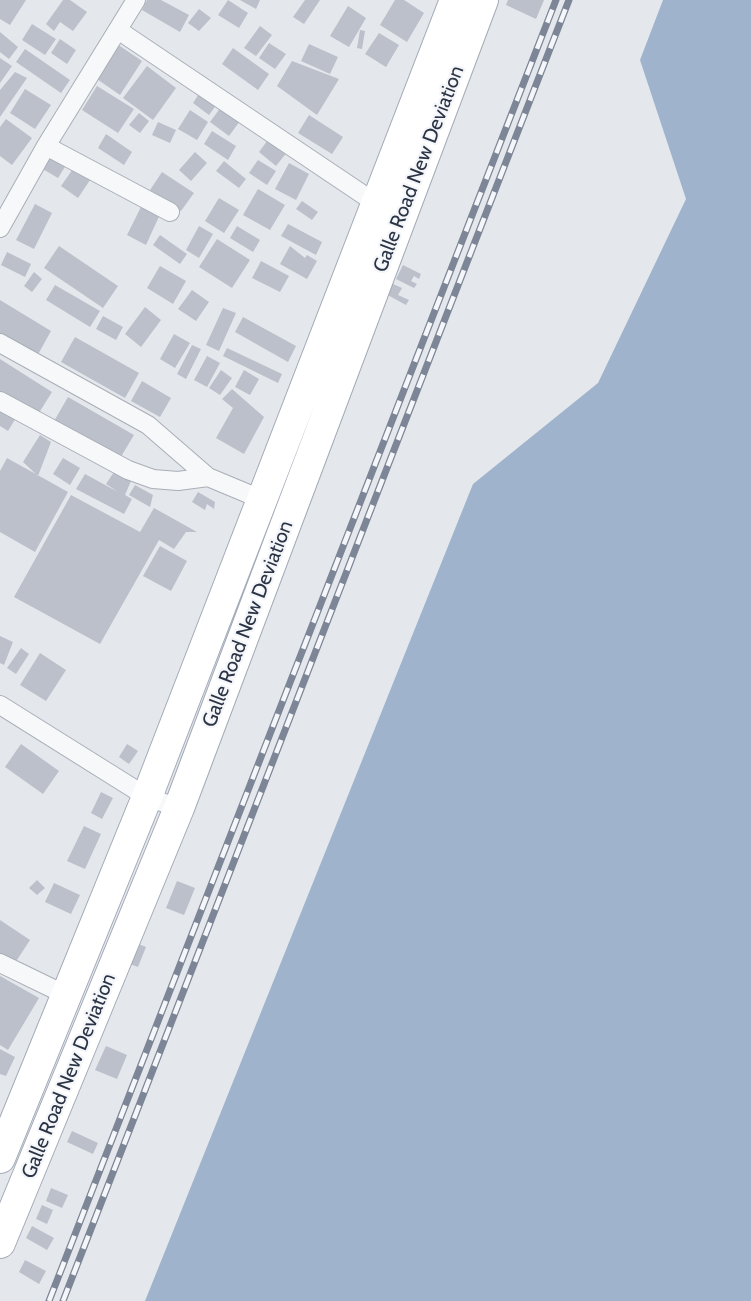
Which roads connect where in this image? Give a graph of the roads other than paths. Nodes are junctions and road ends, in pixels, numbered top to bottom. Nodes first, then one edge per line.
1 (136, 0) edge
2 (455, 0) edge
3 (483, 0) edge
4 (118, 30) junction
5 (46, 146) junction
6 (377, 204) junction
7 (170, 212) dead end
8 (0, 228) edge
9 (0, 343) edge
10 (0, 401) edge
11 (208, 477) junction
12 (262, 500) junction
13 (0, 705) edge
14 (147, 797) junction
15 (178, 808) junction
16 (0, 963) edge
17 (66, 995) junction
18 (0, 1158) edge
19 (0, 1243) edge

1 - 4 street
2 - 6 main road, Galle Road New Deviation
3 - 15 main road, Galle Road New Deviation
4 - 5 street
4 - 6 street
5 - 7 street
5 - 8 street
6 - 12 main road, Galle Road New Deviation
9 - 11 street
10 - 11 street
11 - 12 street
12 - 14 main road, Galle Road New Deviation
13 - 14 street
14 - 15 street
14 - 17 main road, Galle Road New Deviation
15 - 19 main road, Galle Road New Deviation
16 - 17 street
17 - 18 main road, Galle Road New Deviation

